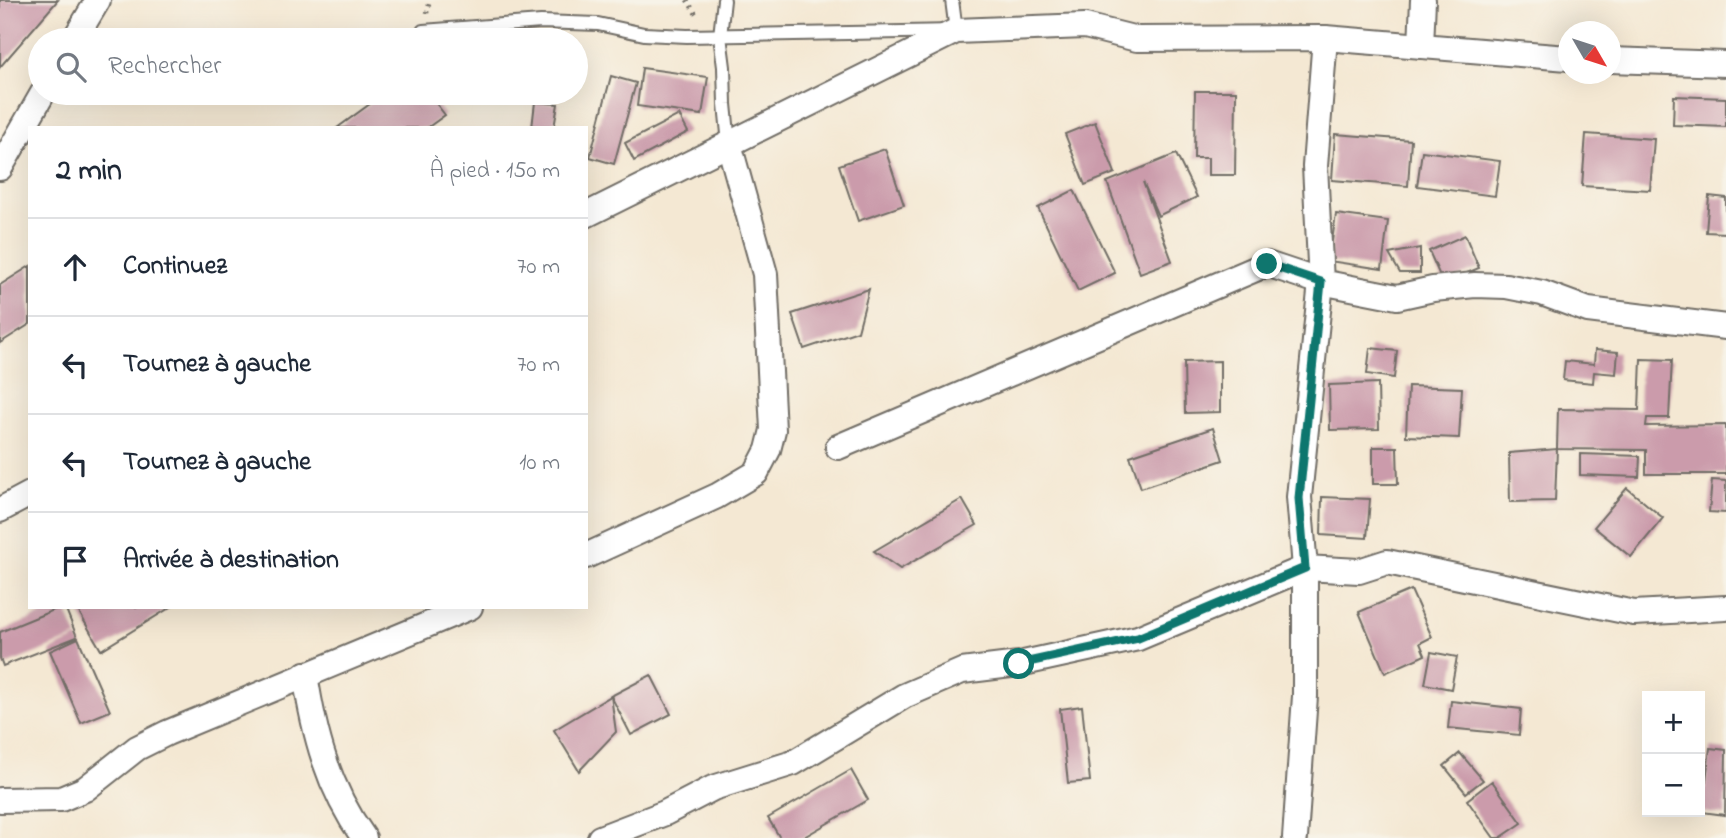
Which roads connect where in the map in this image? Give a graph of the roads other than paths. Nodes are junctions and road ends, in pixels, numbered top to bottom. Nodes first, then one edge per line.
1 (99, 0) edge
2 (724, 0) edge
3 (952, 0) edge
4 (1423, 0) edge
5 (82, 28) edge
6 (462, 28) edge
7 (956, 31) junction
8 (720, 36) junction
9 (1325, 37) junction
10 (1420, 46) junction
11 (1558, 57) edge
12 (1621, 60) edge
13 (1726, 65) edge
14 (36, 105) edge
15 (729, 144) junction
16 (0, 168) edge
17 (588, 214) edge
18 (1321, 282) junction
19 (1726, 327) edge
20 (838, 447) dead end
21 (28, 495) edge
22 (0, 510) edge
23 (588, 555) edge
24 (1305, 568) junction
25 (1726, 608) edge
26 (465, 609) edge
27 (305, 674) junction
28 (0, 800) edge
29 (364, 838) edge
30 (600, 838) edge
31 (1295, 838) edge

1 - 5 street
2 - 8 lane
3 - 7 lane
4 - 10 street
6 - 8 lane
7 - 8 lane
7 - 9 street
7 - 15 street
8 - 15 lane
9 - 10 street
9 - 18 street
10 - 11 street
12 - 13 street
14 - 16 street
15 - 17 street
15 - 23 street
18 - 19 street
18 - 20 street
18 - 24 street
21 - 22 street
24 - 25 street
24 - 30 street
24 - 31 street
26 - 27 street
27 - 28 street
27 - 29 street

